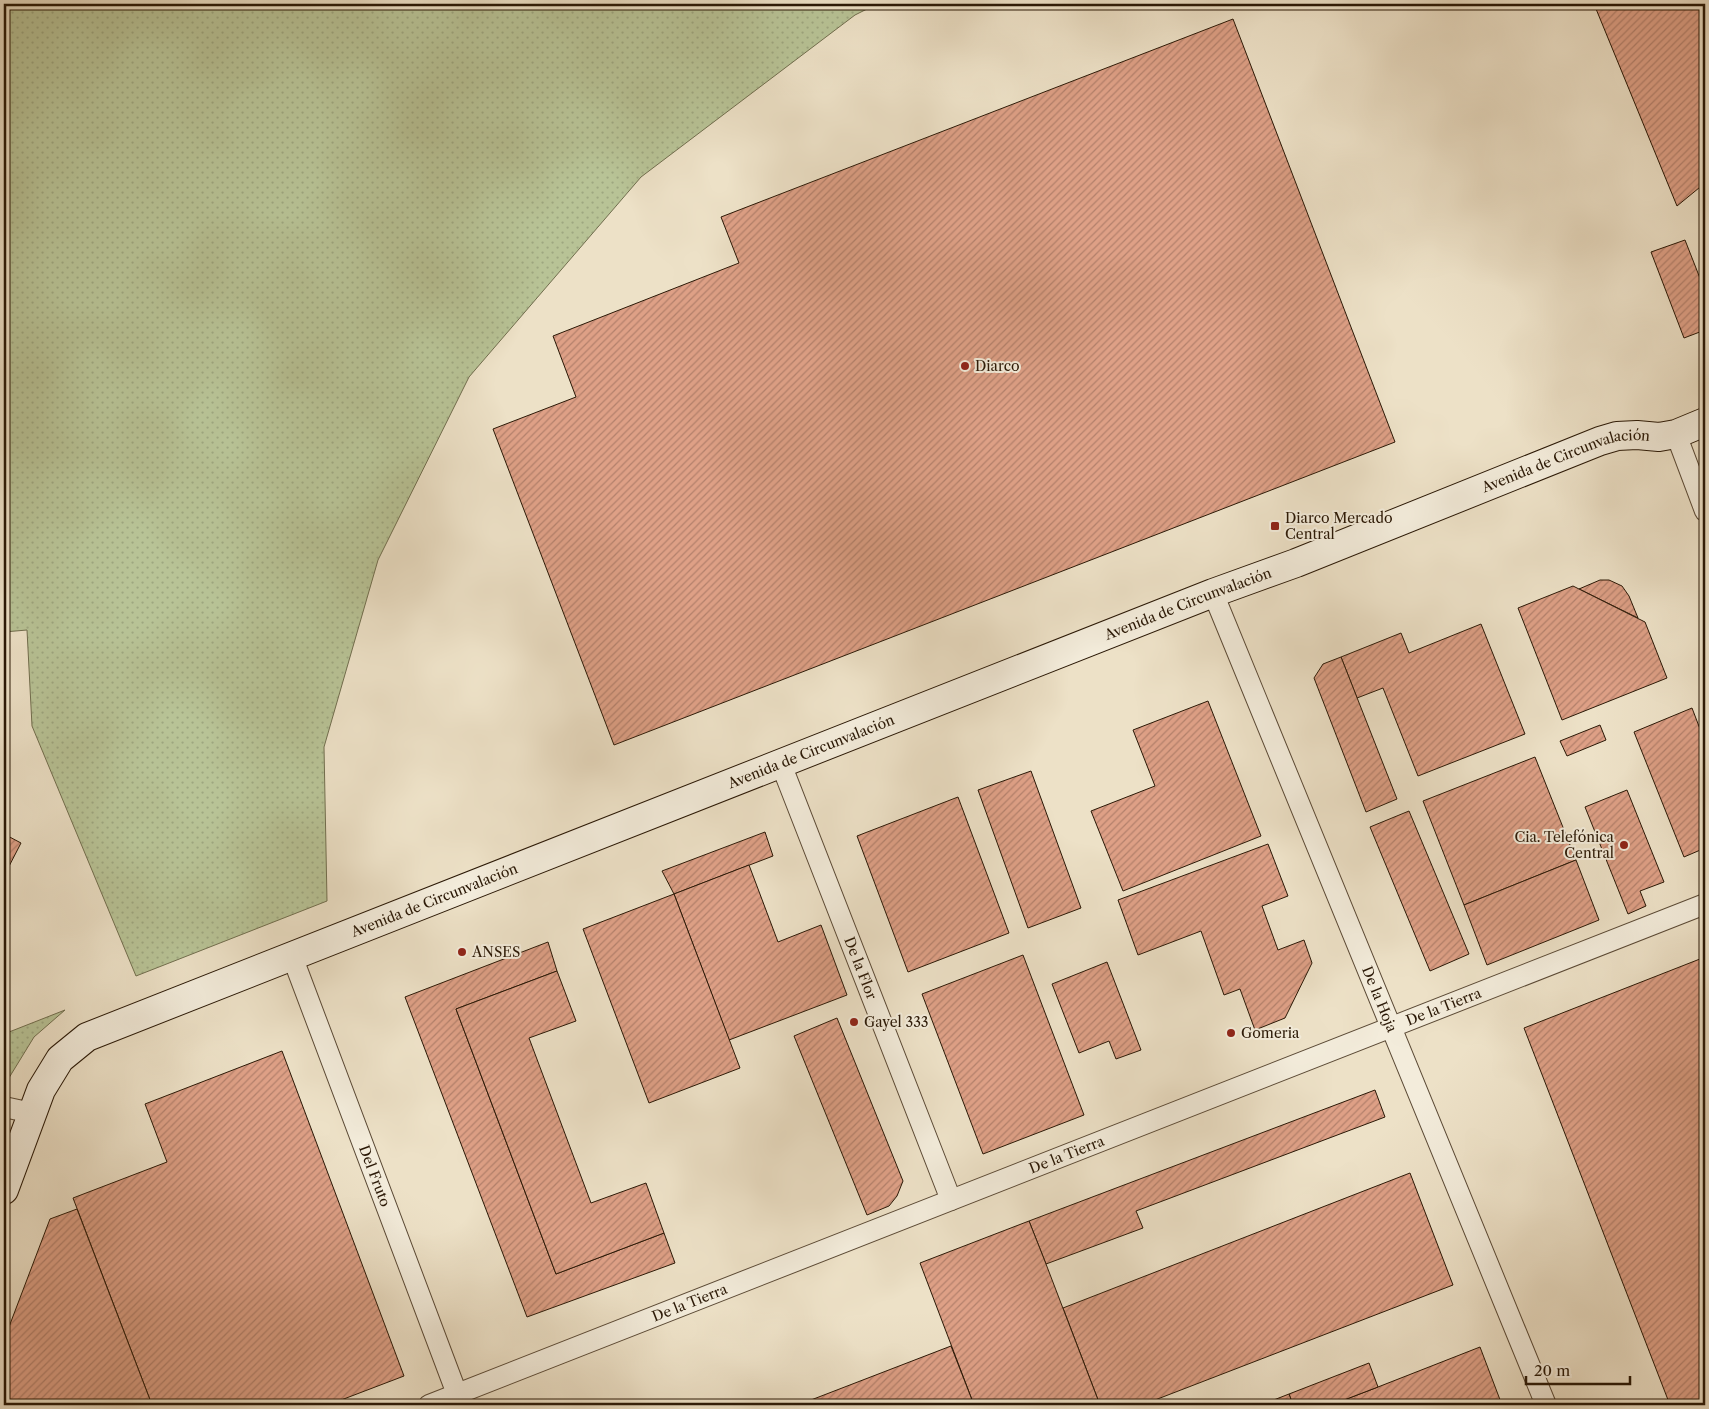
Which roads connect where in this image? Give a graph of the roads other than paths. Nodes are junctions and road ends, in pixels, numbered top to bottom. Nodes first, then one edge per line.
1 (1705, 422) edge
2 (1676, 434) junction
3 (1705, 511) edge
4 (1214, 594) junction
5 (781, 764) junction
6 (1705, 904) edge
7 (292, 956) junction
8 (1392, 1027) junction
9 (4, 1107) edge
10 (32, 1114) junction
11 (4, 1190) edge
12 (951, 1200) junction
13 (457, 1394) junction
14 (429, 1405) edge
15 (1546, 1405) edge

1 - 2 street, Avenida de Circunvalación
2 - 3 lane
2 - 4 street, Avenida de Circunvalación
4 - 5 street, Avenida de Circunvalación
4 - 8 lane, De la Hoja
5 - 7 street, Avenida de Circunvalación
5 - 12 lane, De la Flor
6 - 8 lane, De la Tierra
7 - 10 street, Avenida de Circunvalación
7 - 13 lane, Del Fruto
8 - 12 lane, De la Tierra
8 - 15 lane, De la Hoja
9 - 10 lane
10 - 11 street, Avenida de Circunvalación
12 - 13 lane, De la Tierra
13 - 14 lane, De la Tierra

